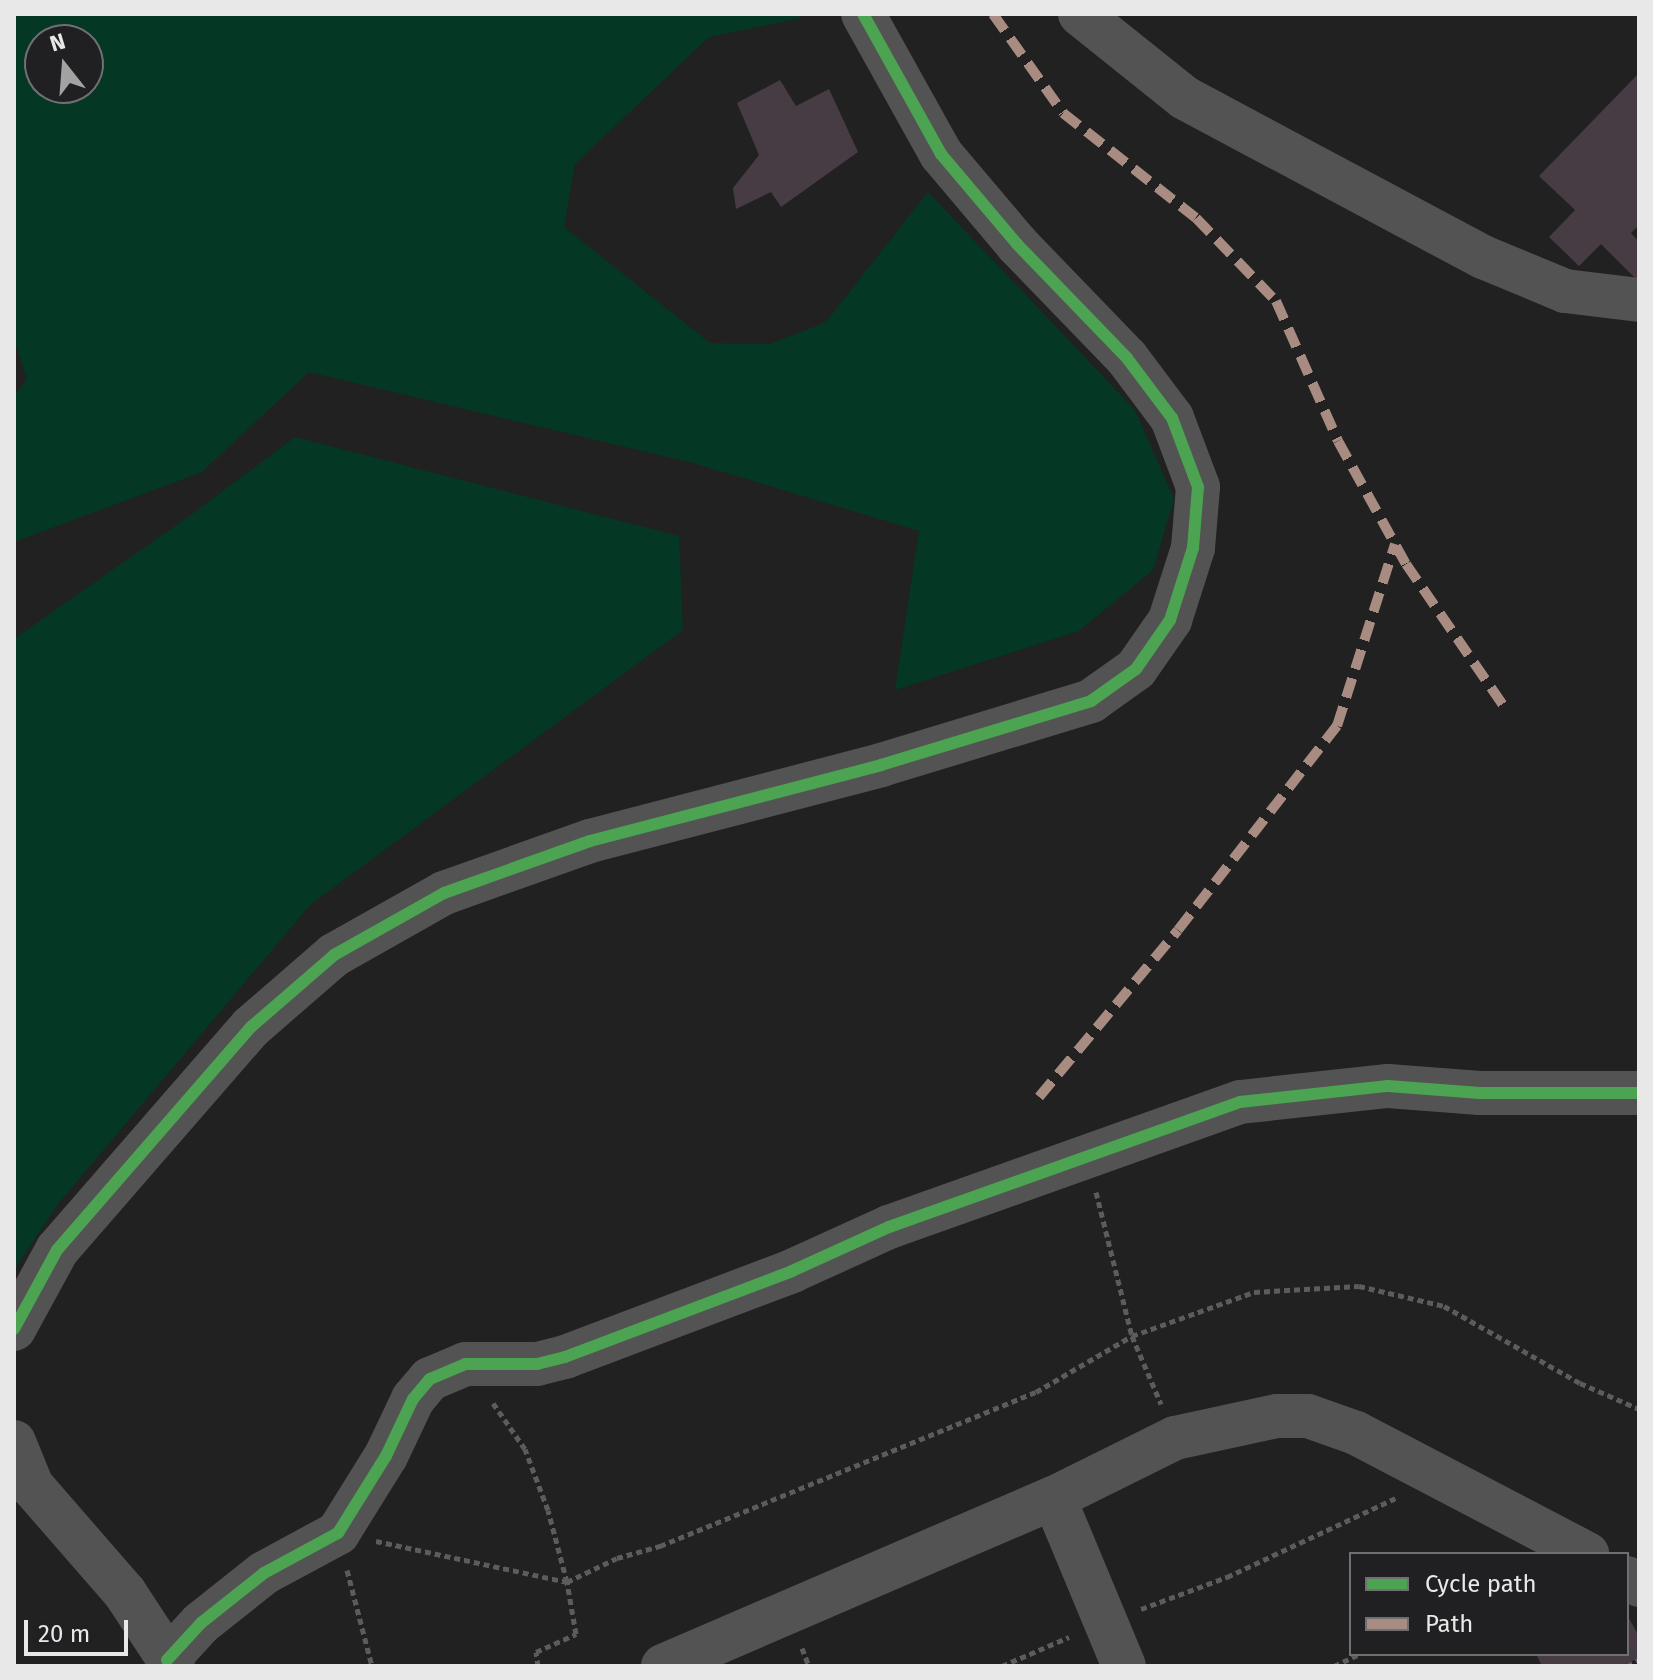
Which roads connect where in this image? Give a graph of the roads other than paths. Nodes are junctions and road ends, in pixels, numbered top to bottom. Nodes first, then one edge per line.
1 (863, 14) edge
2 (1080, 14) edge
3 (1639, 300) edge
4 (1639, 1093) edge
5 (14, 1329) edge
6 (14, 1442) edge
7 (1054, 1498) junction
8 (1583, 1552) edge
9 (170, 1663) edge
10 (663, 1666) edge
11 (1124, 1666) edge

1 - 5 street
2 - 3 street
4 - 9 street
6 - 9 street
7 - 8 street
7 - 10 street
7 - 11 street

